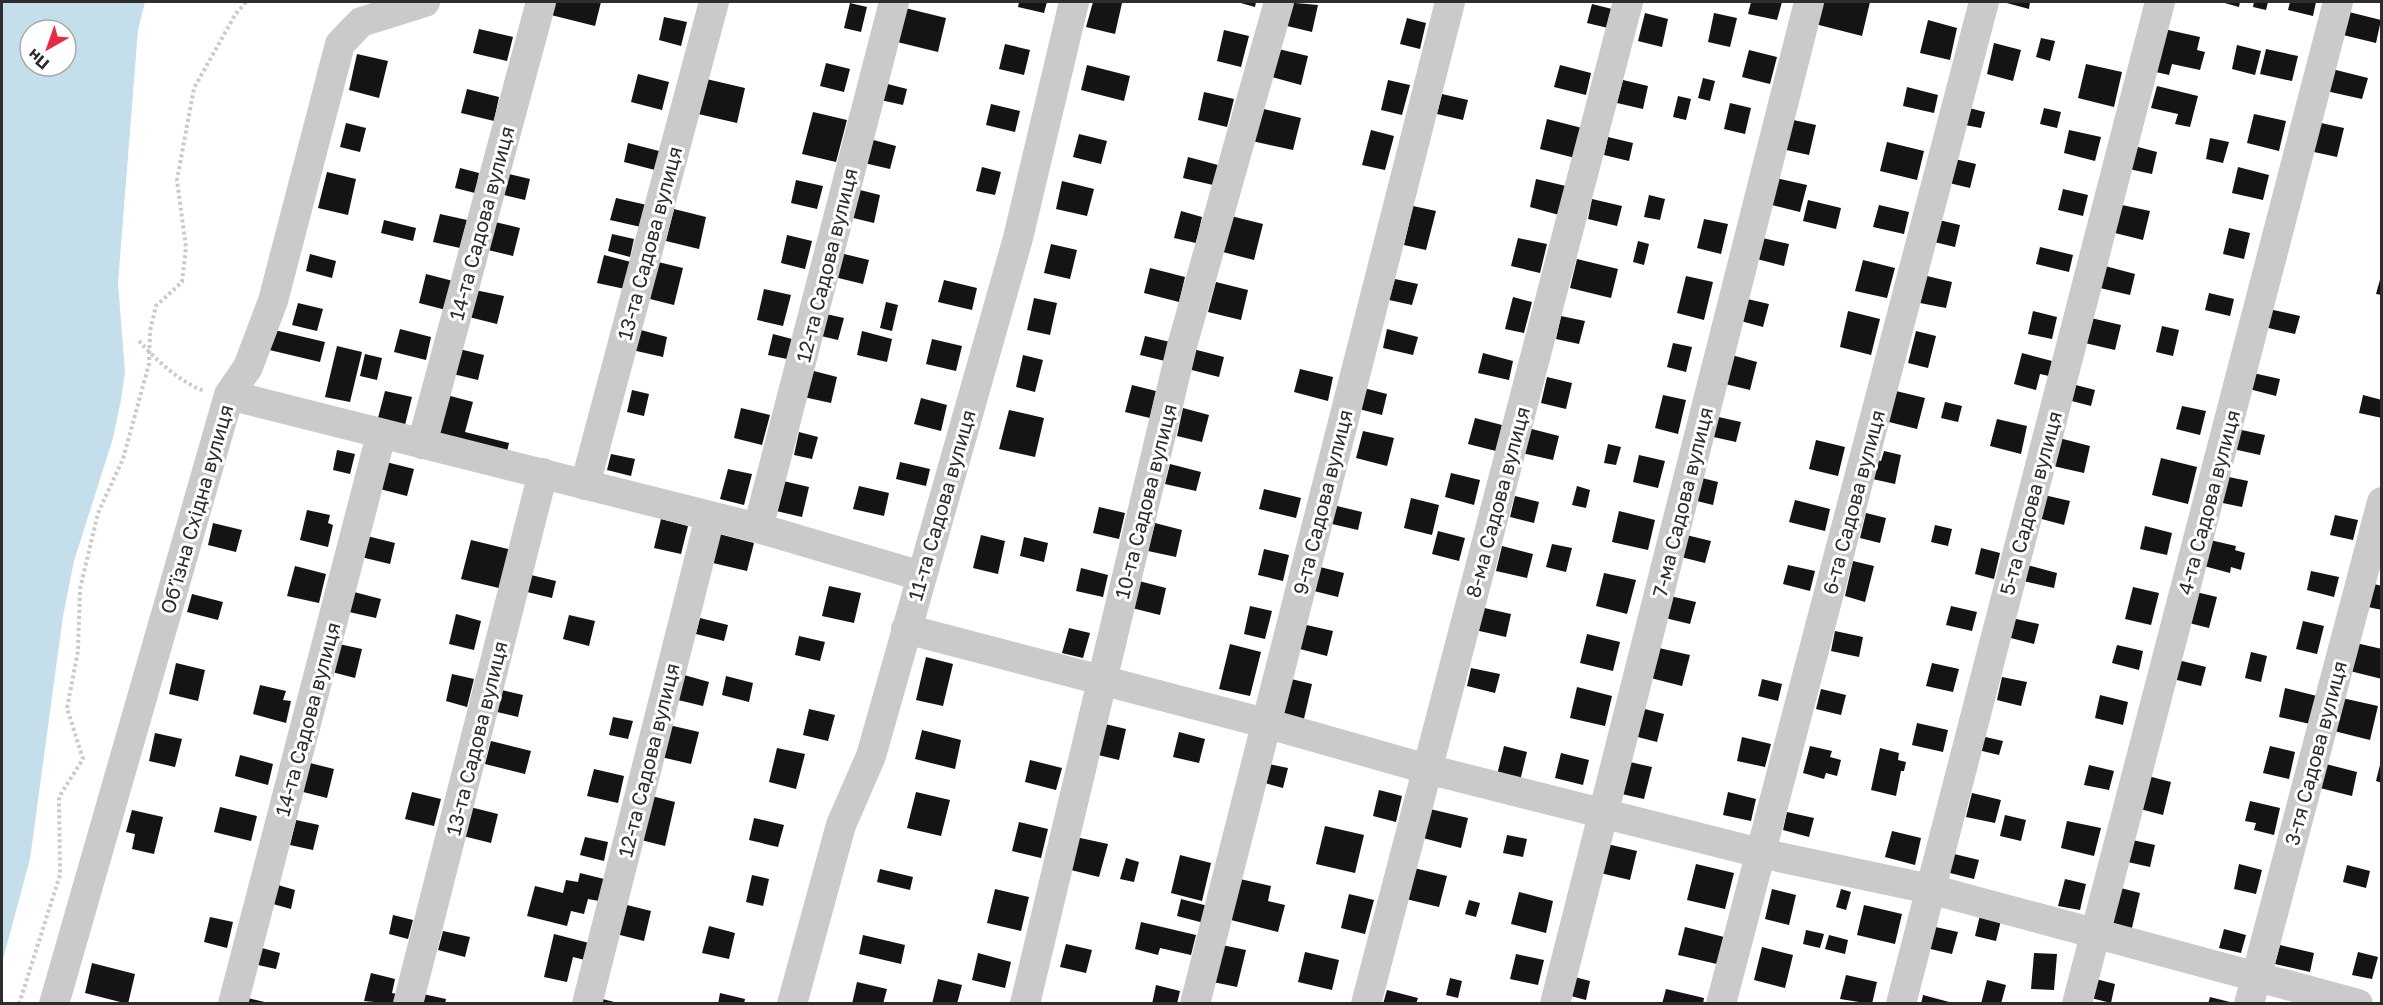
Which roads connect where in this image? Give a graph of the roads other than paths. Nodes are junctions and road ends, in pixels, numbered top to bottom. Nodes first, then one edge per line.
1 (425, 2) edge
2 (541, 2) edge
3 (714, 2) edge
4 (894, 2) edge
5 (1074, 2) edge
6 (1279, 2) edge
7 (1450, 2) edge
8 (1628, 2) edge
9 (1809, 2) edge
10 (1984, 2) edge
11 (2160, 2) edge
12 (2338, 2) edge
13 (228, 397) junction
14 (381, 435) junction
15 (422, 444) junction
16 (543, 473) junction
17 (585, 485) junction
18 (2382, 502) edge
19 (710, 517) junction
20 (758, 528) junction
21 (921, 576) junction
22 (906, 629) junction
23 (1101, 682) junction
24 (1265, 723) junction
25 (1427, 769) junction
26 (1603, 814) junction
27 (1760, 854) junction
28 (1930, 889) junction
29 (2095, 933) junction
30 (2253, 991) edge
31 (54, 1004) edge
32 (233, 1004) edge
33 (408, 1004) edge
34 (587, 1004) edge
35 (792, 1004) edge
36 (1025, 1004) edge
37 (1195, 1004) edge
38 (1366, 1004) edge
39 (1555, 1004) edge
40 (1721, 1004) edge
41 (1901, 1004) edge
42 (2077, 1004) edge
43 (2358, 1004) edge

1 - 13 street, Обʼїзна Східна вулиця
2 - 15 street, 14-та Садова вулиця
3 - 17 street, 13-та Садова вулиця
4 - 20 street, 12-та Садова вулиця
5 - 21 street, 11-та Садова вулиця
6 - 23 street, 10-та Садова вулиця
7 - 24 street, 9-та Садова вулиця
8 - 25 street, 8-ма Садова вулиця
9 - 26 street, 7-ма Садова вулиця
10 - 27 street, 6-та Садова вулиця
11 - 28 street, 5-та Садова вулиця
12 - 29 street, 4-та Садова вулиця
13 - 14 street
13 - 31 street, Обʼїзна Східна вулиця
14 - 15 street
14 - 32 street, 14-та Садова вулиця
15 - 16 street
16 - 17 street
16 - 33 street, 13-та Садова вулиця
17 - 19 street
18 - 30 street, 3-тя Садова вулиця
19 - 20 street
19 - 34 street, 12-та Садова вулиця
20 - 21 street
21 - 22 street, 11-та Садова вулиця
22 - 23 street
22 - 35 street, 11-та Садова вулиця
23 - 24 street
23 - 36 street, 10-та Садова вулиця
24 - 25 street
24 - 37 street, 9-та Садова вулиця
25 - 26 street
25 - 38 street, 8-ма Садова вулиця
26 - 27 street
26 - 39 street, 7-ма Садова вулиця
27 - 28 street
27 - 40 street, 6-та Садова вулиця
28 - 29 street
28 - 41 street, 5-та Садова вулиця
29 - 30 street
29 - 42 street, 4-та Садова вулиця
30 - 43 street

